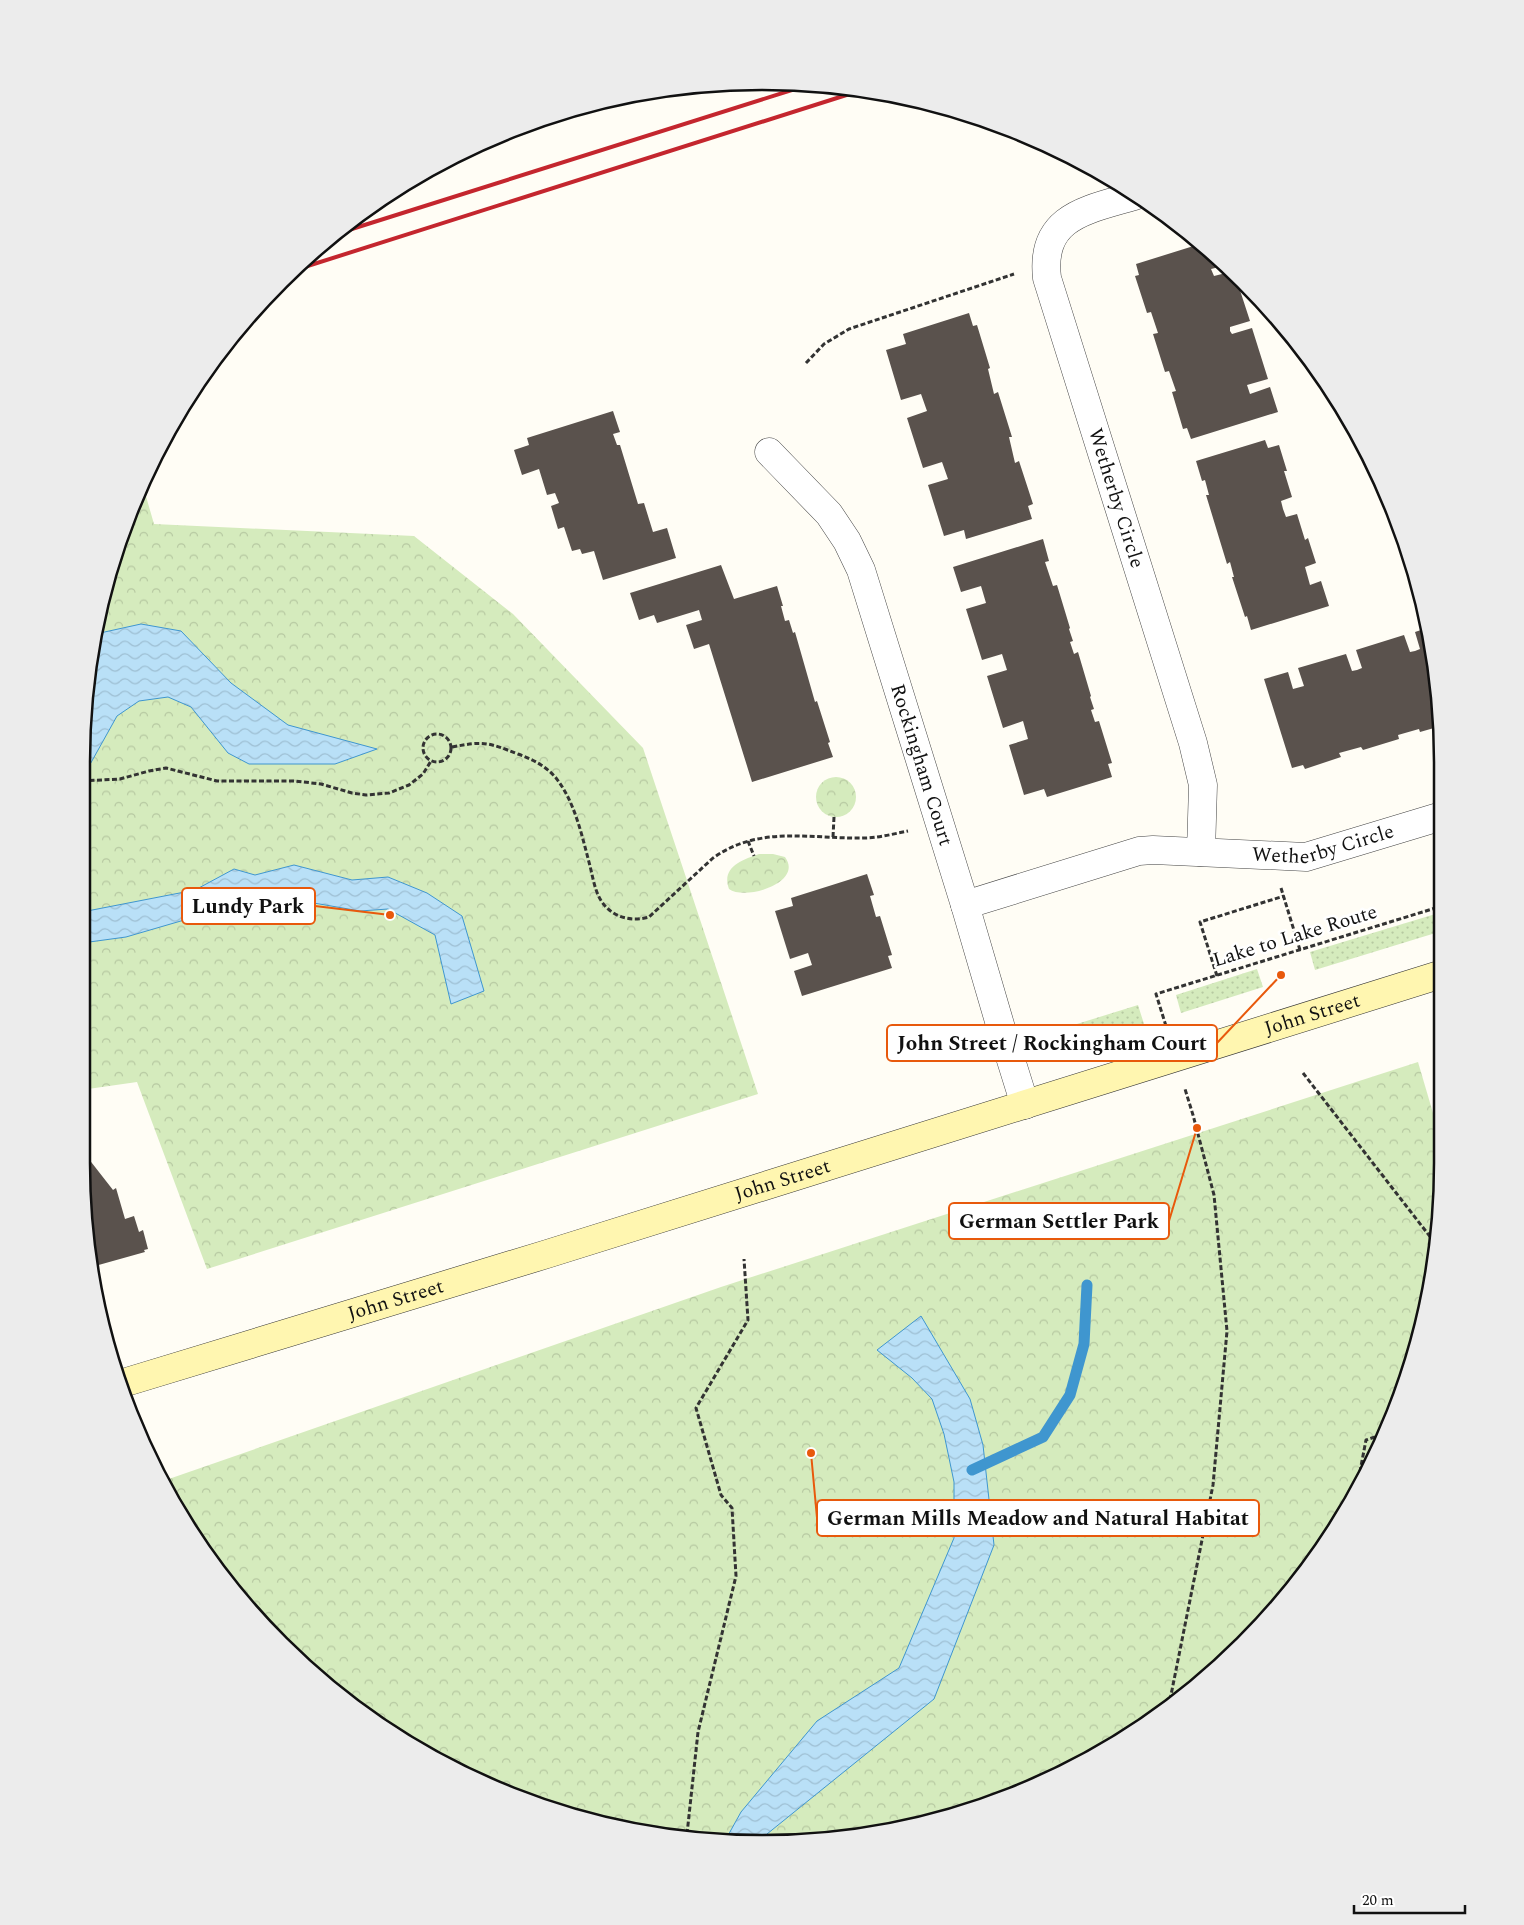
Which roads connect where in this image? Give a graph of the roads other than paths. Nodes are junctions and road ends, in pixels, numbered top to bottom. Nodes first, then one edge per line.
1 (1127, 198) edge
2 (769, 452) dead end
3 (1434, 818) edge
4 (1201, 852) junction
5 (966, 905) junction
6 (1434, 977) edge
7 (1025, 1105) junction
8 (127, 1382) edge

1 - 4 street, Wetherby Circle
2 - 5 street, Rockingham Court
3 - 4 street, Wetherby Circle
4 - 5 street, Wetherby Circle
5 - 7 street, Rockingham Court
6 - 7 main road, John Street
7 - 8 main road, John Street

